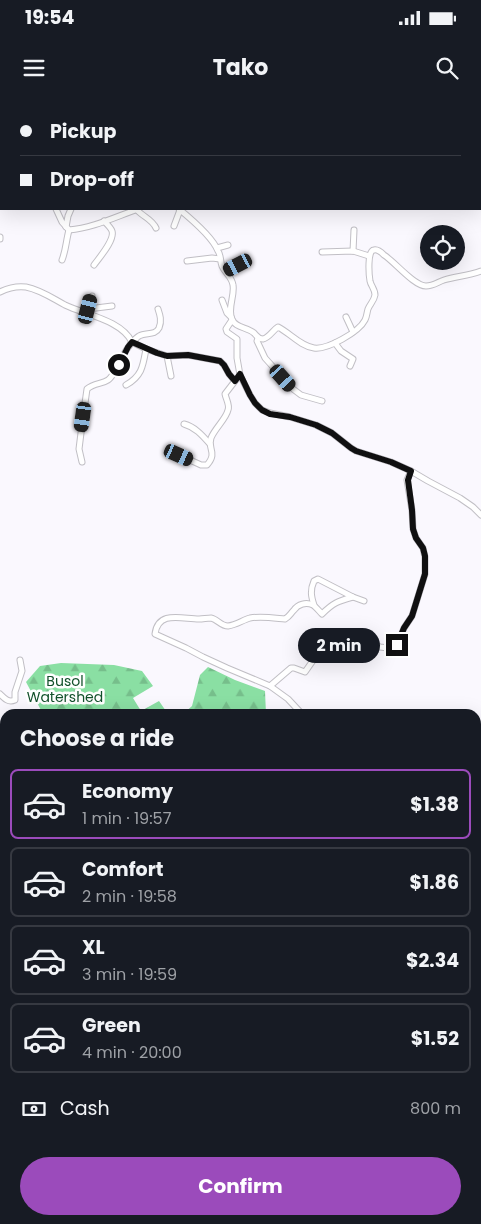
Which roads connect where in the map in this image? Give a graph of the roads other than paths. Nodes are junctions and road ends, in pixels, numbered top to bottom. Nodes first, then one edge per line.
1 (32, 100) edge
2 (40, 100) edge
3 (57, 210) edge
4 (71, 210) edge
5 (134, 210) edge
6 (138, 210) edge
7 (180, 210) edge
8 (181, 210) edge
9 (104, 221) junction
10 (174, 226) dead end
11 (156, 228) dead end
12 (67, 229) junction
13 (354, 230) dead end
14 (228, 244) dead end
15 (218, 248) junction
16 (353, 251) junction
17 (322, 252) dead end
18 (369, 256) junction
19 (220, 258) junction
20 (62, 260) dead end
21 (187, 261) dead end
22 (94, 265) dead end
23 (238, 265) dead end
24 (226, 271) junction
25 (481, 272) edge
26 (0, 292) edge
27 (92, 296) dead end
28 (222, 300) dead end
29 (112, 306) dead end
30 (158, 309) dead end
31 (88, 312) junction
32 (346, 317) dead end
33 (231, 318) junction
34 (352, 332) junction
35 (258, 338) junction
36 (132, 342) junction
37 (335, 343) junction
38 (146, 349) junction
39 (167, 356) junction
40 (350, 366) dead end
41 (240, 374) junction
42 (171, 376) dead end
43 (235, 381) junction
44 (126, 385) dead end
45 (322, 401) dead end
46 (184, 424) dead end
47 (210, 444) junction
48 (179, 455) dead end
49 (82, 462) dead end
50 (411, 471) junction
51 (481, 515) edge
52 (353, 597) junction
53 (364, 601) dead end
54 (314, 605) junction
55 (20, 660) dead end
56 (270, 686) junction
57 (0, 694) edge
58 (298, 709) edge

1 - 2 main road
3 - 12 street
4 - 12 street
5 - 9 street
6 - 11 street
7 - 10 street
8 - 15 street
9 - 12 street
9 - 22 street
12 - 20 street
13 - 16 street
14 - 15 street
15 - 19 street
16 - 17 street
16 - 18 street
18 - 25 street
18 - 34 street
19 - 21 street
19 - 24 street
23 - 24 street
24 - 33 street
26 - 31 street
27 - 31 street
28 - 33 street
29 - 31 street
30 - 36 street
31 - 36 street
32 - 34 street
33 - 35 street
33 - 41 street
34 - 37 street
35 - 37 street
35 - 45 street
36 - 38 street
36 - 49 street
37 - 40 street
38 - 39 street
38 - 44 street
39 - 42 street
39 - 43 street
41 - 43 street
41 - 50 street
43 - 47 street
46 - 47 street
47 - 48 street
50 - 51 street
50 - 56 street
52 - 53 street
52 - 54 street
52 - 54 street
54 - 56 street
55 - 57 street
56 - 58 street

